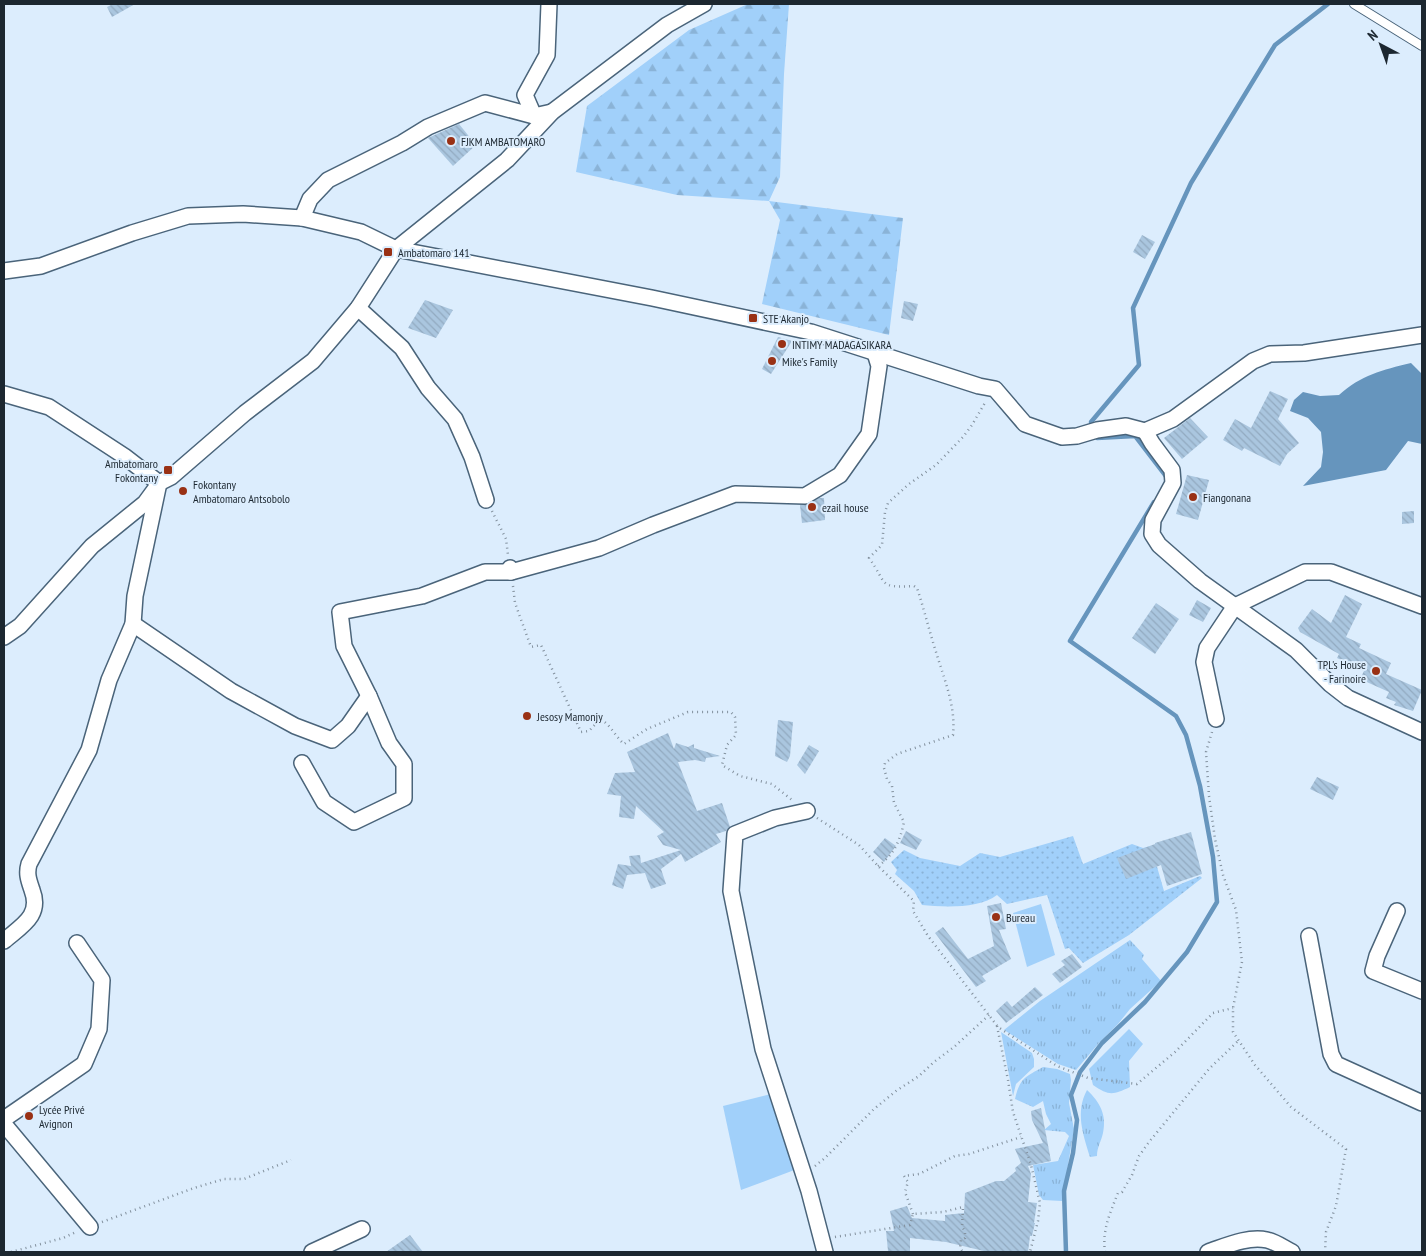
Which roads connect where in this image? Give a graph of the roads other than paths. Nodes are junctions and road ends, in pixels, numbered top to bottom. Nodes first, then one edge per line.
1 (549, 4) edge
2 (704, 4) edge
3 (1354, 4) edge
4 (1422, 46) edge
5 (552, 112) junction
6 (534, 116) junction
7 (302, 218) junction
8 (396, 249) junction
9 (4, 271) edge
10 (358, 308) junction
11 (1422, 335) edge
12 (875, 353) junction
13 (4, 394) edge
14 (1145, 430) junction
15 (160, 483) junction
16 (486, 500) road end
17 (1235, 606) junction
18 (1422, 606) edge
19 (133, 624) junction
20 (4, 636) edge
21 (369, 696) junction
22 (1216, 719) road end
23 (1422, 732) edge
24 (302, 762) dead end
25 (807, 811) road end
26 (1397, 911) dead end
27 (1309, 936) dead end
28 (4, 940) edge
29 (77, 943) dead end
30 (1422, 991) edge
31 (1422, 1103) edge
32 (4, 1119) edge
33 (4, 1124) edge
34 (90, 1227) road end
35 (362, 1229) dead end
36 (823, 1246) edge
37 (312, 1252) edge
38 (1208, 1252) edge
39 (1292, 1252) edge

1 - 6 street
2 - 5 street
3 - 4 lane
5 - 6 street
5 - 8 street
6 - 7 street
7 - 8 street
7 - 9 street
8 - 10 street
8 - 12 street
10 - 15 street
10 - 16 street
11 - 14 street
12 - 14 street
12 - 21 street
13 - 15 street
14 - 17 street
15 - 19 street
15 - 20 street
17 - 18 street
17 - 22 street
17 - 23 street
19 - 21 street
19 - 28 street
21 - 24 street
25 - 36 street
26 - 30 street
27 - 31 street
29 - 32 street
33 - 34 street
35 - 37 street
38 - 39 street

